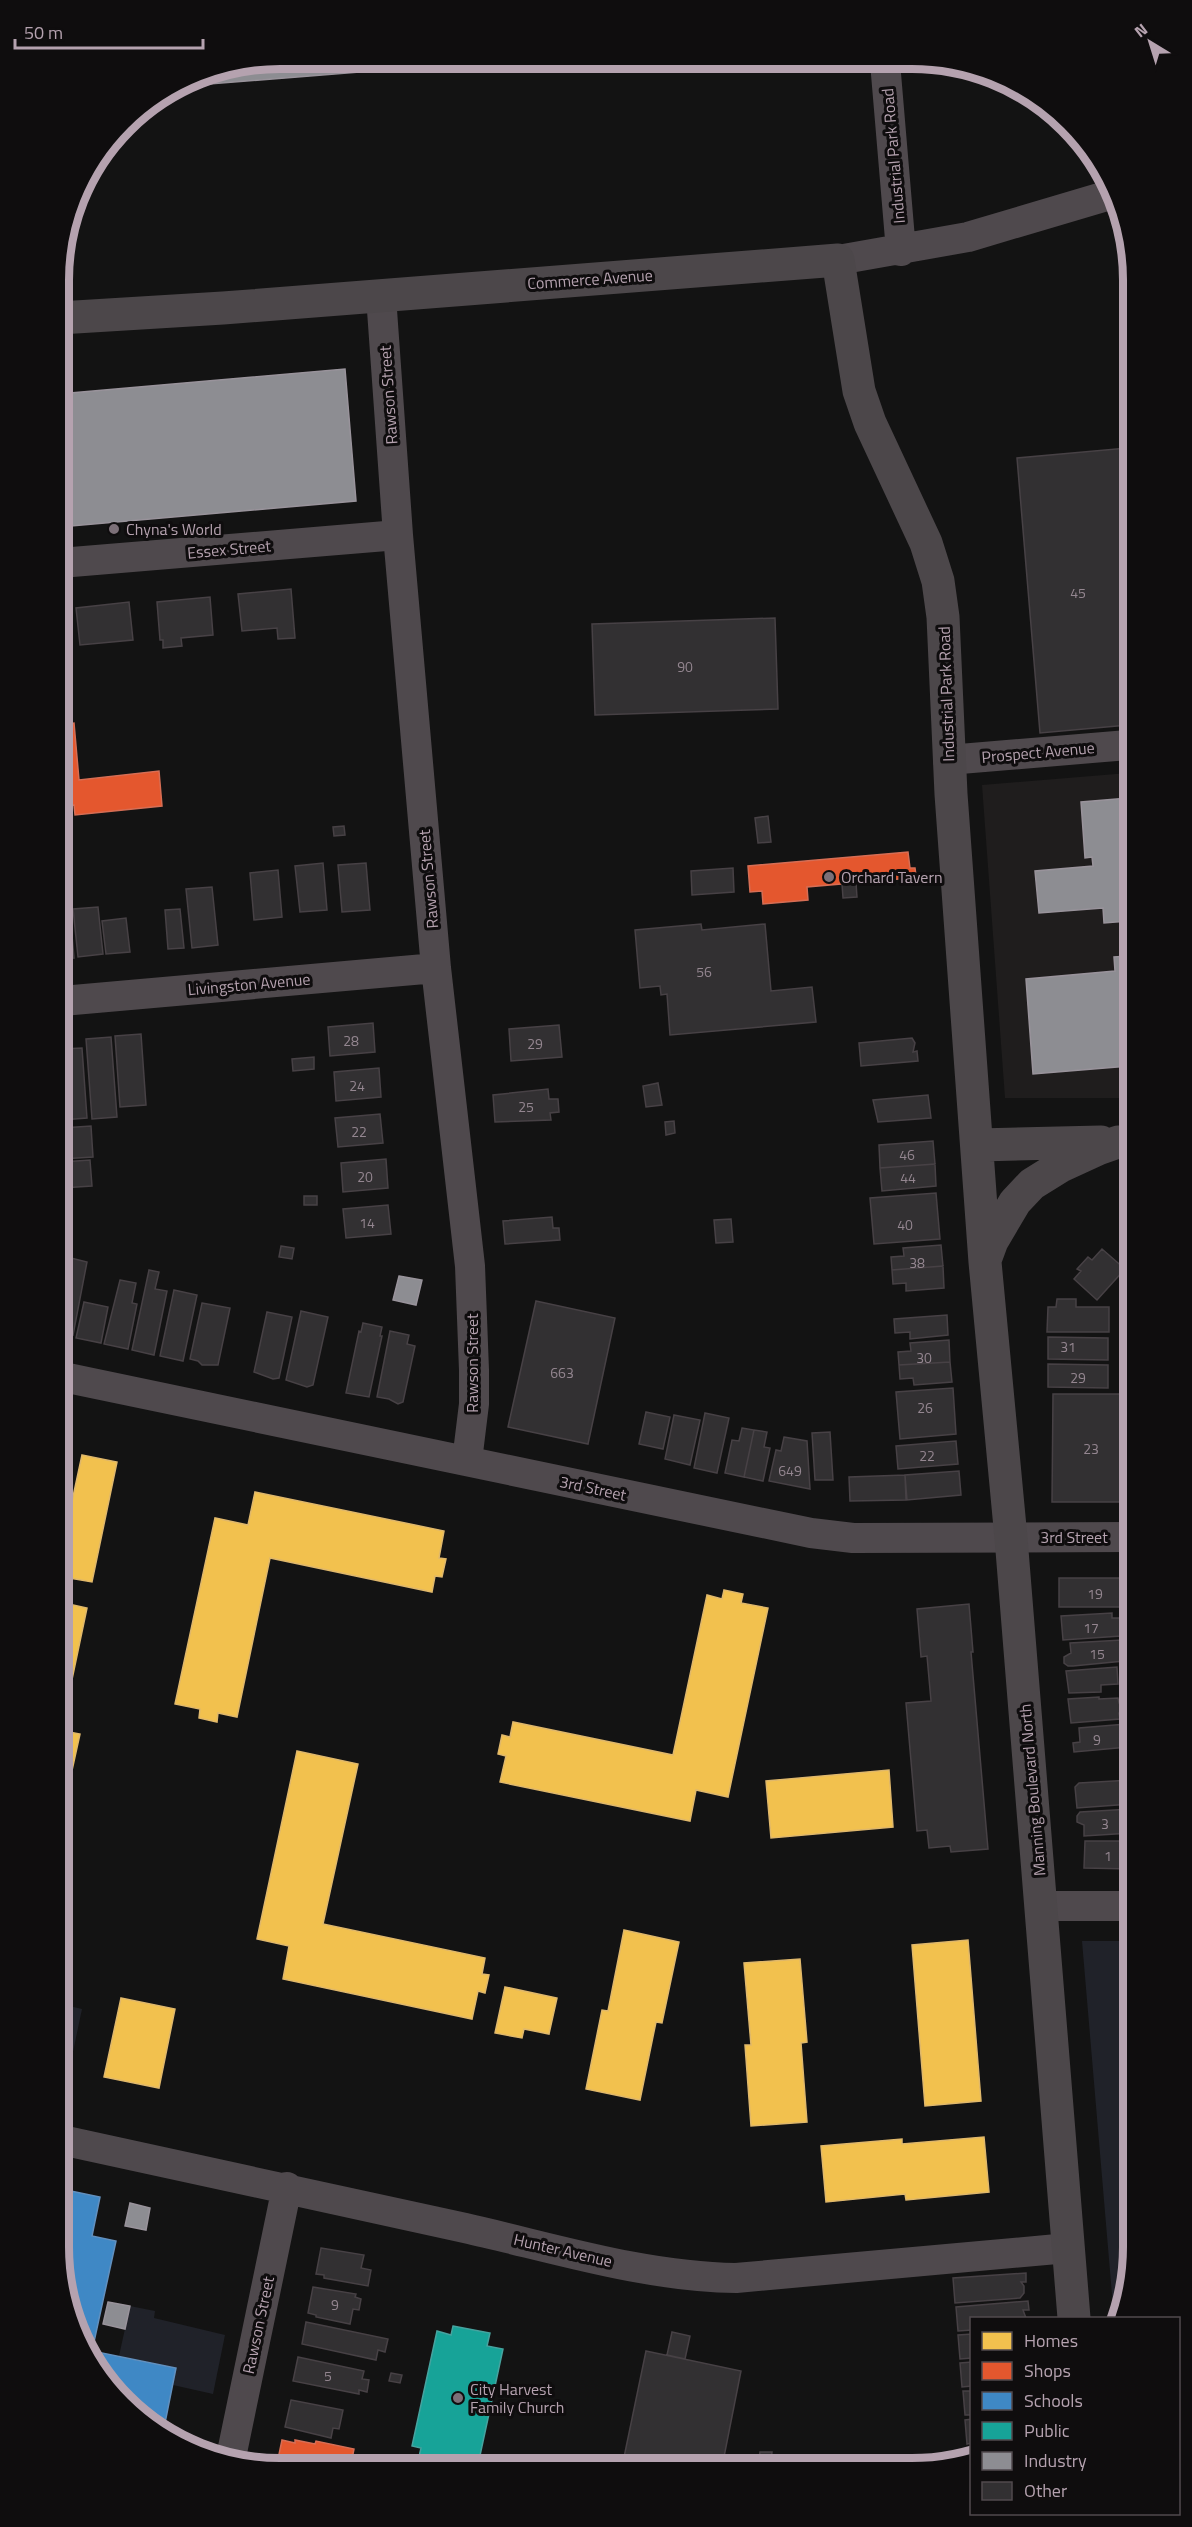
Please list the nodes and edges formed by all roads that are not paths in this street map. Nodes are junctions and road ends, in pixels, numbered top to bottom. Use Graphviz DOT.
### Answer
graph roads {
  1 [pos="886,69"];
  2 [pos="1106,196"];
  3 [pos="901,251"];
  4 [pos="838,260"];
  5 [pos="381,296"];
  6 [pos="69,317"];
  7 [pos="398,535"];
  8 [pos="69,562"];
  9 [pos="1123,744"];
  10 [pos="948,760"];
  11 [pos="436,968"];
  12 [pos="69,1000"];
  13 [pos="1123,1142"];
  14 [pos="978,1145"];
  15 [pos="985,1262"];
  16 [pos="69,1378"];
  17 [pos="467,1461"];
  18 [pos="1123,1537"];
  19 [pos="1011,1538"];
  20 [pos="1041,1906"];
  21 [pos="1123,1906"];
  22 [pos="69,2142"];
  23 [pos="286,2187"];
  24 [pos="1068,2248"];
  25 [pos="1074,2317"];
  26 [pos="232,2452"];
  1 -- 3 [label="street, Industrial Park Road"];
  2 -- 3 [label="street, Commerce Avenue"];
  3 -- 4 [label="street, Commerce Avenue"];
  4 -- 5 [label="street, Commerce Avenue"];
  4 -- 10 [label="street, Industrial Park Road"];
  5 -- 6 [label="street, Commerce Avenue"];
  5 -- 7 [label="street, Rawson Street"];
  7 -- 8 [label="street, Essex Street"];
  7 -- 11 [label="street, Rawson Street"];
  9 -- 10 [label="street, Prospect Avenue"];
  10 -- 14 [label="street, Industrial Park Road"];
  11 -- 12 [label="street, Livingston Avenue"];
  11 -- 17 [label="street, Rawson Street"];
  13 -- 14 [label="street"];
  13 -- 15 [label="street, Manning Boulevard North"];
  14 -- 15 [label="street, Manning Boulevard North"];
  15 -- 19 [label="street, Manning Boulevard North"];
  16 -- 17 [label="street, 3rd Street"];
  17 -- 19 [label="street, 3rd Street"];
  18 -- 19 [label="street, 3rd Street"];
  19 -- 20 [label="street, Manning Boulevard North"];
  20 -- 21 [label="street"];
  20 -- 24 [label="street, Manning Boulevard North"];
  22 -- 23 [label="street, Hunter Avenue"];
  23 -- 24 [label="street, Hunter Avenue"];
  23 -- 26 [label="street, Rawson Street"];
  24 -- 25 [label="street, Manning Boulevard North"];
}
